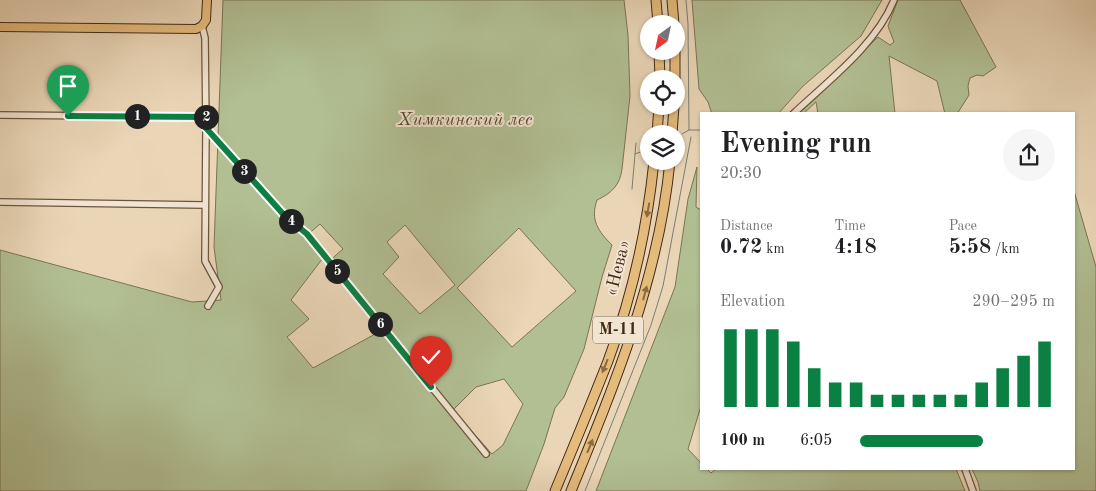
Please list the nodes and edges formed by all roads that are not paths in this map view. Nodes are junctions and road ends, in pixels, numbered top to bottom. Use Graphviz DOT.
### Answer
graph roads {
  1 [pos="207,0"];
  2 [pos="656,0"];
  3 [pos="672,0"];
  4 [pos="894,0"];
  5 [pos="657,15"];
  6 [pos="673,15"];
  7 [pos="202,26"];
  8 [pos="0,27"];
  9 [pos="795,112"];
  10 [pos="0,115"];
  11 [pos="206,117"];
  12 [pos="206,128"];
  13 [pos="653,170"];
  14 [pos="669,170"];
  15 [pos="0,202"];
  16 [pos="204,205"];
  17 [pos="208,306"];
  18 [pos="486,454"];
  19 [pos="965,470"];
  20 [pos="555,491"];
  21 [pos="572,491"];
  22 [pos="973,491"];
  1 -- 7 [label="main road"];
  2 -- 5 [label="highway"];
  3 -- 6 [label="highway"];
  4 -- 9 [label="street"];
  7 -- 8 [label="main road"];
  7 -- 11 [label="street"];
  10 -- 11 [label="street"];
  11 -- 12 [label="street"];
  12 -- 16 [label="street"];
  12 -- 18 [label="street"];
  13 -- 20 [label="highway, «Нева» / М-11, one-way"];
  21 -- 14 [label="highway, «Нева» / М-11, one-way"];
  15 -- 16 [label="street"];
  16 -- 17 [label="street"];
  19 -- 22 [label="street"];
}
